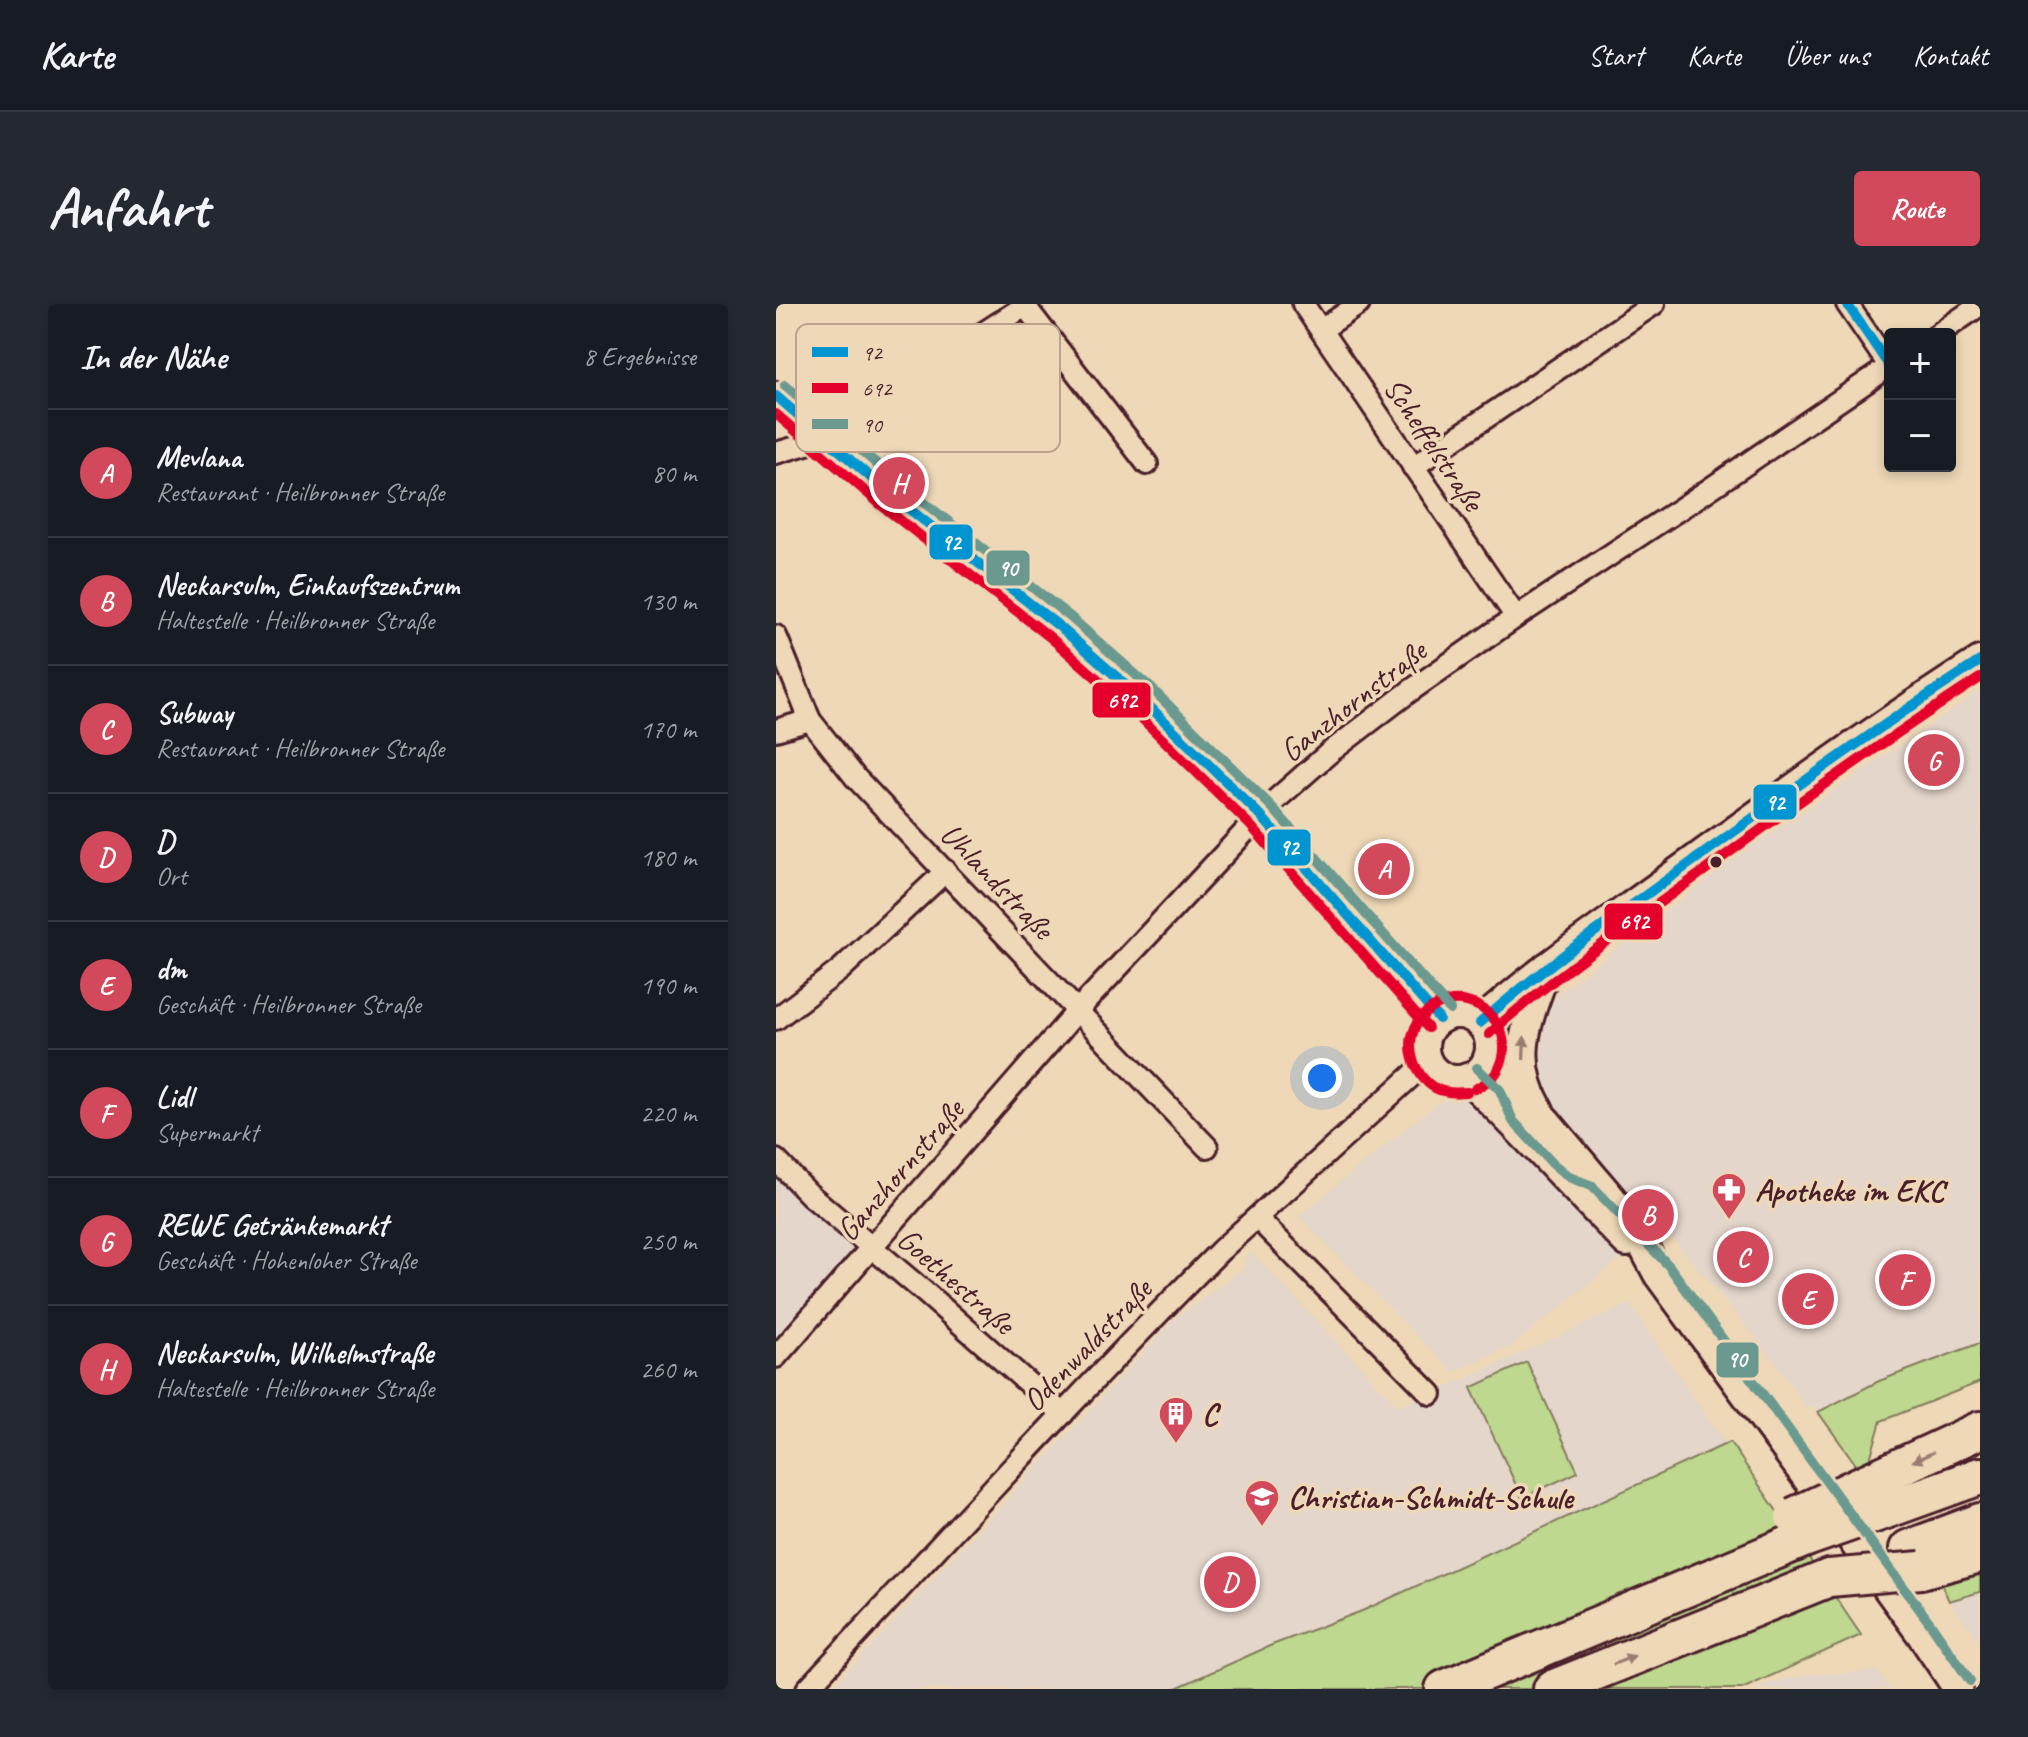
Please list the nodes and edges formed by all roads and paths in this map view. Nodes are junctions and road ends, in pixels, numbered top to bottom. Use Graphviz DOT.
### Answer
graph roads {
  1 [pos="1303,304"];
  2 [pos="1359,304"];
  3 [pos="1654,304"];
  4 [pos="1847,304"];
  5 [pos="1980,305"];
  6 [pos="1021,306"];
  7 [pos="994,324"];
  8 [pos="1035,324"];
  9 [pos="1947,328"];
  10 [pos="1321,330"];
  11 [pos="1060,355"];
  12 [pos="1884,358"];
  13 [pos="1884,371"];
  14 [pos="776,396"];
  15 [pos="796,414"];
  16 [pos="796,447"];
  17 [pos="840,452"];
  18 [pos="776,453"];
  19 [pos="1147,464"];
  20 [pos="1413,467"];
  21 [pos="1516,617"];
  22 [pos="776,636"];
  23 [pos="1980,661"];
  24 [pos="810,720"];
  25 [pos="776,730"];
  26 [pos="1260,815"];
  27 [pos="946,871"];
  28 [pos="1548,967"];
  29 [pos="1078,1010"];
  30 [pos="776,1019"];
  31 [pos="1439,1019"];
  32 [pos="1480,1023"];
  33 [pos="1488,1058"];
  34 [pos="1428,1061"];
  35 [pos="1467,1078"];
  36 [pos="1546,1121"];
  37 [pos="1207,1147"];
  38 [pos="776,1160"];
  39 [pos="1257,1218"];
  40 [pos="872,1248"];
  41 [pos="1658,1274"];
  42 [pos="776,1357"];
  43 [pos="1431,1394"];
  44 [pos="1063,1414"];
  45 [pos="1980,1430"];
  46 [pos="1980,1476"];
  47 [pos="1874,1497"];
  48 [pos="1980,1522"];
  49 [pos="1980,1554"];
  50 [pos="1914,1560"];
  51 [pos="807,1689"];
  52 [pos="1444,1689"];
  53 [pos="1552,1689"];
  54 [pos="1958,1689"];
  1 -- 10 [label="street, Scheffelstraße"];
  2 -- 10 [label="street"];
  3 -- 20 [label="street"];
  4 -- 12 [label="street"];
  5 -- 9 [label="street"];
  6 -- 7 [label="street"];
  6 -- 8 [label="street"];
  10 -- 20 [label="street, Scheffelstraße"];
  11 -- 19 [label="street"];
  13 -- 21 [label="street, Ganzhornstraße"];
  14 -- 15 [label="main road"];
  16 -- 18 [label="street"];
  17 -- 26 [label="main road"];
  20 -- 21 [label="street, Scheffelstraße"];
  21 -- 26 [label="street, Ganzhornstraße"];
  22 -- 24 [label="street, Uhlandstraße"];
  23 -- 28 [label="main road"];
  24 -- 25 [label="street"];
  24 -- 27 [label="street, Uhlandstraße"];
  26 -- 29 [label="street, Ganzhornstraße"];
  26 -- 31 [label="main road"];
  27 -- 29 [label="street, Uhlandstraße"];
  27 -- 30 [label="street"];
  28 -- 32 [label="main road"];
  36 -- 28 [label="main road, one-way"];
  29 -- 37 [label="street, Uhlandstraße"];
  29 -- 40 [label="street, Ganzhornstraße"];
  31 -- 32 [label="main road"];
  31 -- 34 [label="main road"];
  32 -- 33 [label="main road"];
  33 -- 35 [label="main road"];
  33 -- 36 [label="main road"];
  34 -- 35 [label="main road"];
  34 -- 39 [label="street, Odenwaldstraße"];
  35 -- 41 [label="main road"];
  36 -- 41 [label="main road"];
  38 -- 40 [label="street, Goethestraße"];
  39 -- 43 [label="street"];
  39 -- 44 [label="street, Odenwaldstraße"];
  40 -- 42 [label="street, Ganzhornstraße"];
  40 -- 44 [label="street, Goethestraße"];
  41 -- 54 [label="main road"];
  44 -- 51 [label="street, Odenwaldstraße"];
  45 -- 47 [label="highway, one-way"];
  46 -- 47 [label="highway"];
  47 -- 52 [label="highway, bridge"];
  48 -- 50 [label="highway"];
  49 -- 50 [label="highway"];
  53 -- 50 [label="highway, one-way, bridge"];
}
